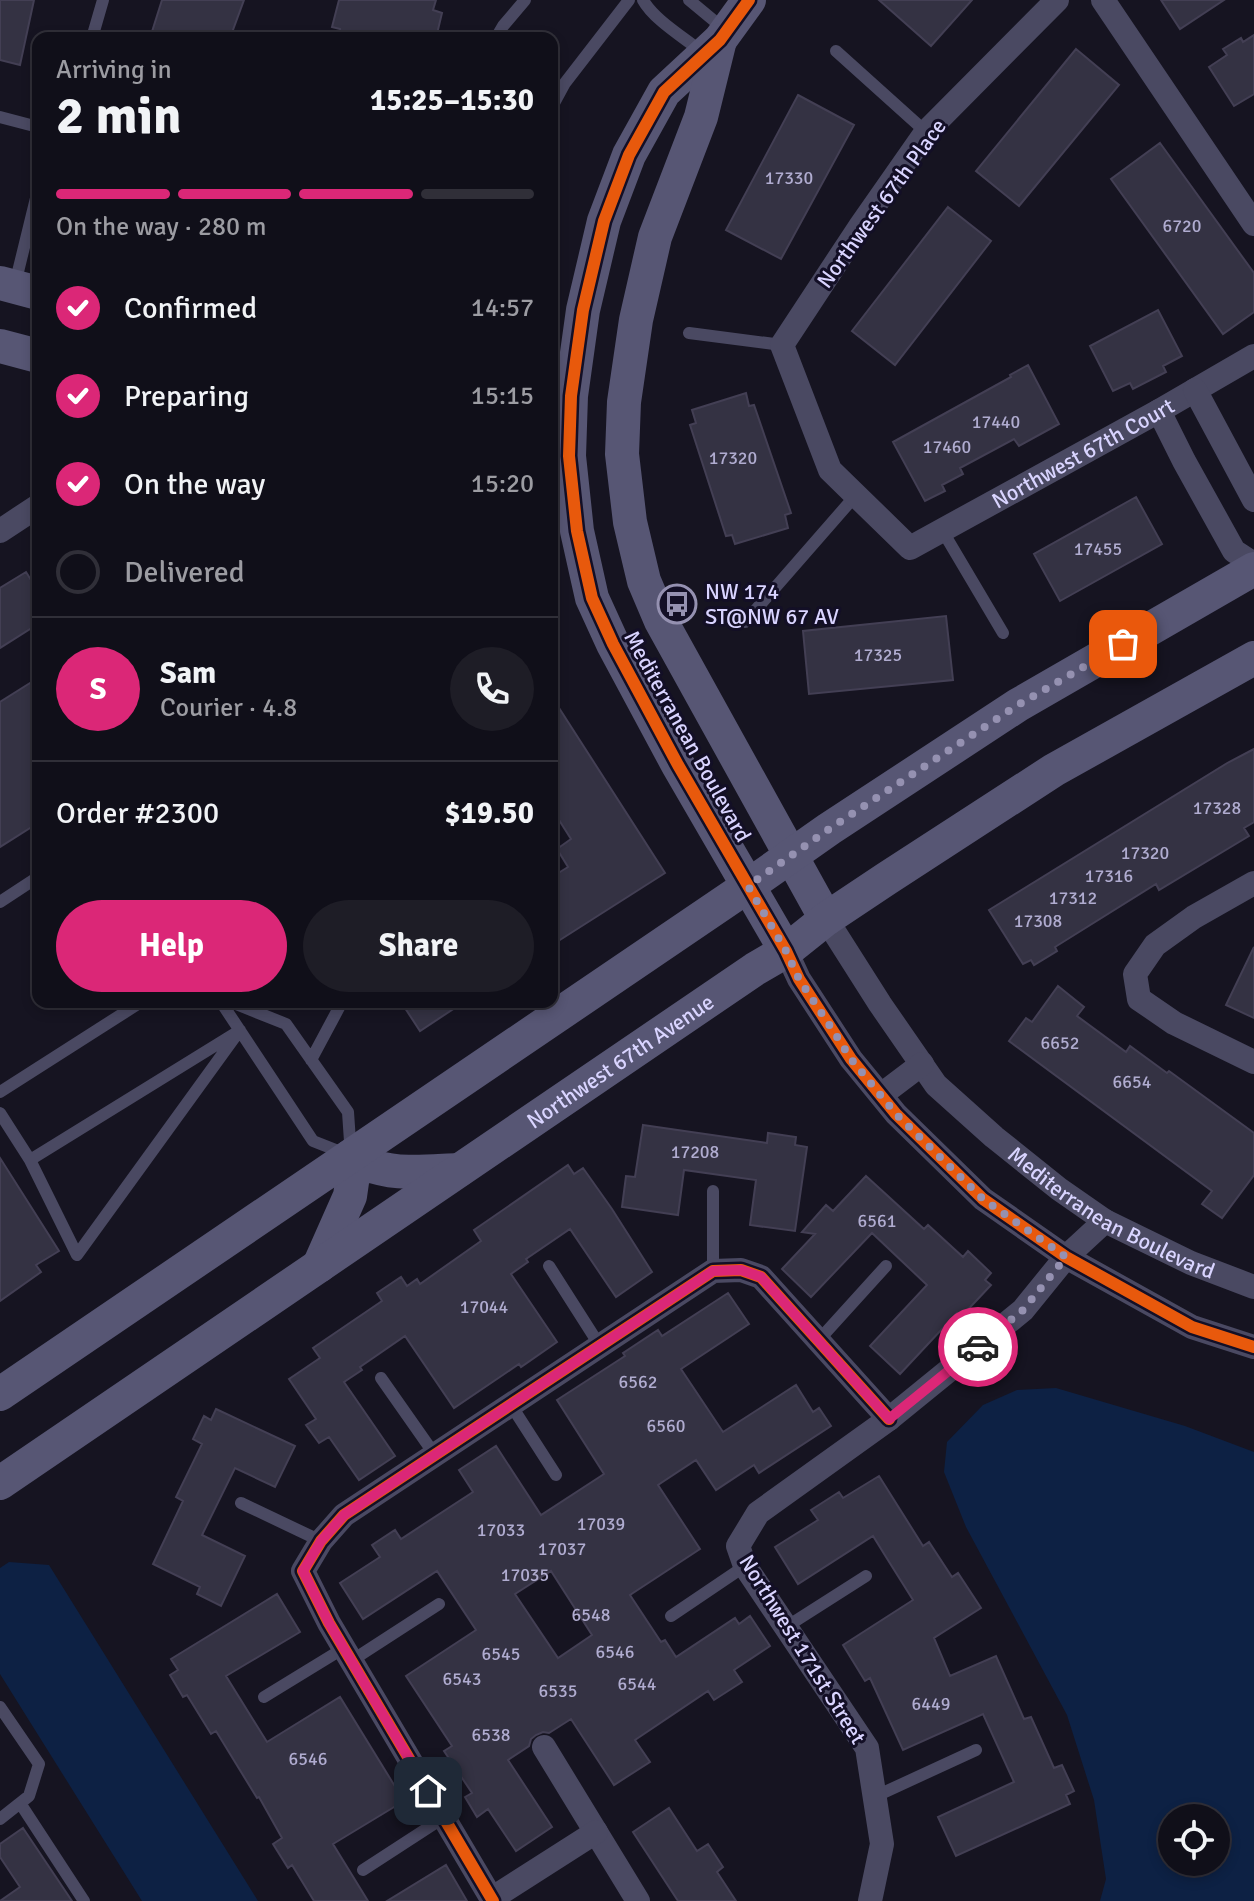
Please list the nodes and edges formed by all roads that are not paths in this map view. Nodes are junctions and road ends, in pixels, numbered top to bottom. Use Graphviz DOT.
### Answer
graph roads {
  1 [pos="103,0"];
  2 [pos="525,0"];
  3 [pos="629,0"];
  4 [pos="643,0"];
  5 [pos="689,0"];
  6 [pos="749,0"];
  7 [pos="1057,0"];
  8 [pos="1103,0"];
  9 [pos="94,32"];
  10 [pos="500,32"];
  11 [pos="717,42"];
  12 [pos="836,51"];
  13 [pos="558,96"];
  14 [pos="0,117"];
  15 [pos="32,125"];
  16 [pos="926,132"];
  17 [pos="32,220"];
  18 [pos="1254,224"];
  19 [pos="17,288"];
  20 [pos="689,333"];
  21 [pos="782,345"];
  22 [pos="0,346"];
  23 [pos="32,354"];
  24 [pos="1254,356"];
  25 [pos="1195,390"];
  26 [pos="561,396"];
  27 [pos="1159,411"];
  28 [pos="623,428"];
  29 [pos="560,456"];
  30 [pos="856,495"];
  31 [pos="1254,500"];
  32 [pos="32,510"];
  33 [pos="942,530"];
  34 [pos="0,531"];
  35 [pos="1254,567"];
  36 [pos="745,622"];
  37 [pos="1003,633"];
  38 [pos="1254,658"];
  39 [pos="792,855"];
  40 [pos="32,881"];
  41 [pos="1254,883"];
  42 [pos="748,886"];
  43 [pos="0,902"];
  44 [pos="826,919"];
  45 [pos="786,951"];
  46 [pos="132,1008"];
  47 [pos="225,1008"];
  48 [pos="258,1008"];
  49 [pos="339,1008"];
  50 [pos="240,1030"];
  51 [pos="311,1060"];
  52 [pos="1254,1062"];
  53 [pos="922,1064"];
  54 [pos="0,1092"];
  55 [pos="881,1095"];
  56 [pos="0,1113"];
  57 [pos="351,1156"];
  58 [pos="30,1160"];
  59 [pos="459,1170"];
  60 [pos="713,1191"];
  61 [pos="1105,1221"];
  62 [pos="1066,1257"];
  63 [pos="319,1266"];
  64 [pos="549,1266"];
  65 [pos="886,1266"];
  66 [pos="713,1271"];
  67 [pos="1254,1287"];
  68 [pos="818,1341"];
  69 [pos="600,1346"];
  70 [pos="1254,1347"];
  71 [pos="381,1378"];
  72 [pos="0,1394"];
  73 [pos="511,1405"];
  74 [pos="889,1419"];
  75 [pos="435,1455"];
  76 [pos="556,1475"];
  77 [pos="0,1483"];
  78 [pos="241,1503"];
  79 [pos="321,1541"];
  80 [pos="745,1566"];
  81 [pos="866,1576"];
  82 [pos="439,1604"];
  83 [pos="671,1616"];
  84 [pos="786,1627"];
  85 [pos="347,1654"];
  86 [pos="264,1697"];
  87 [pos="0,1707"];
  88 [pos="5,1725"];
  89 [pos="544,1747"];
  90 [pos="976,1750"];
  91 [pos="874,1797"];
  92 [pos="20,1803"];
  93 [pos="443,1818"];
  94 [pos="0,1819"];
  95 [pos="596,1832"];
  96 [pos="363,1870"];
  97 [pos="492,1900"];
  98 [pos="84,1901"];
  99 [pos="638,1901"];
  100 [pos="870,1901"];
  1 -- 9 [label="lane"];
  2 -- 10 [label="lane"];
  3 -- 13 [label="lane"];
  4 -- 11 [label="lane"];
  5 -- 11 [label="lane"];
  6 -- 11 [label="main road"];
  7 -- 16 [label="street, Northwest 67th Place"];
  8 -- 18 [label="street"];
  11 -- 26 [label="main road, Mediterranean Boulevard"];
  11 -- 28 [label="main road, Mediterranean Boulevard"];
  12 -- 16 [label="lane"];
  14 -- 15 [label="lane"];
  16 -- 21 [label="street, Northwest 67th Place"];
  17 -- 19 [label="lane"];
  20 -- 21 [label="lane"];
  21 -- 30 [label="street"];
  22 -- 23 [label="main road"];
  24 -- 25 [label="street, Northwest 67th Court"];
  25 -- 27 [label="street, Northwest 67th Court"];
  25 -- 31 [label="street"];
  26 -- 28 [label="main road"];
  26 -- 29 [label="main road, Mediterranean Boulevard"];
  27 -- 33 [label="street, Northwest 67th Court"];
  27 -- 35 [label="street"];
  28 -- 29 [label="main road"];
  28 -- 39 [label="main road, Mediterranean Boulevard"];
  29 -- 42 [label="main road, Mediterranean Boulevard"];
  30 -- 33 [label="street, Northwest 67th Court"];
  30 -- 36 [label="lane"];
  32 -- 34 [label="street"];
  33 -- 37 [label="lane"];
  35 -- 39 [label="main road"];
  38 -- 44 [label="main road, Northwest 67th Avenue"];
  39 -- 42 [label="main road"];
  39 -- 44 [label="main road, Mediterranean Boulevard"];
  40 -- 43 [label="lane"];
  41 -- 52 [label="street"];
  42 -- 45 [label="main road, Mediterranean Boulevard"];
  42 -- 57 [label="main road"];
  44 -- 45 [label="main road, Northwest 67th Avenue"];
  44 -- 53 [label="street, Mediterranean Boulevard"];
  45 -- 55 [label="street, Mediterranean Boulevard"];
  45 -- 59 [label="main road, Northwest 67th Avenue"];
  46 -- 54 [label="lane"];
  47 -- 50 [label="lane"];
  48 -- 51 [label="lane"];
  49 -- 51 [label="lane"];
  50 -- 57 [label="lane"];
  50 -- 58 [label="lane"];
  50 -- 58 [label="lane"];
  51 -- 57 [label="lane"];
  53 -- 55 [label="street"];
  53 -- 61 [label="street, Mediterranean Boulevard"];
  55 -- 62 [label="street, Mediterranean Boulevard"];
  56 -- 58 [label="lane"];
  57 -- 59 [label="main road"];
  57 -- 63 [label="main road"];
  57 -- 72 [label="main road"];
  59 -- 63 [label="main road, Northwest 67th Avenue"];
  60 -- 66 [label="lane"];
  61 -- 62 [label="street"];
  61 -- 67 [label="street, Mediterranean Boulevard"];
  62 -- 70 [label="street, Mediterranean Boulevard"];
  62 -- 74 [label="street"];
  63 -- 77 [label="main road, Northwest 67th Avenue"];
  64 -- 69 [label="lane"];
  65 -- 68 [label="lane"];
  66 -- 68 [label="street"];
  66 -- 69 [label="street"];
  68 -- 74 [label="street"];
  69 -- 73 [label="street"];
  71 -- 75 [label="lane"];
  73 -- 75 [label="street"];
  73 -- 76 [label="lane"];
  74 -- 80 [label="street, Northwest 171st Street"];
  75 -- 79 [label="street"];
  78 -- 79 [label="lane"];
  79 -- 85 [label="street"];
  80 -- 83 [label="lane"];
  80 -- 84 [label="street, Northwest 171st Street"];
  81 -- 84 [label="lane"];
  82 -- 85 [label="lane"];
  84 -- 91 [label="street, Northwest 171st Street"];
  85 -- 86 [label="lane"];
  85 -- 93 [label="street"];
  87 -- 88 [label="lane"];
  88 -- 92 [label="lane"];
  89 -- 95 [label="street"];
  90 -- 91 [label="lane"];
  91 -- 100 [label="street, Northwest 171st Street"];
  92 -- 94 [label="lane"];
  92 -- 98 [label="lane"];
  93 -- 96 [label="lane"];
  93 -- 97 [label="street"];
  95 -- 97 [label="street"];
  95 -- 99 [label="street"];
}
